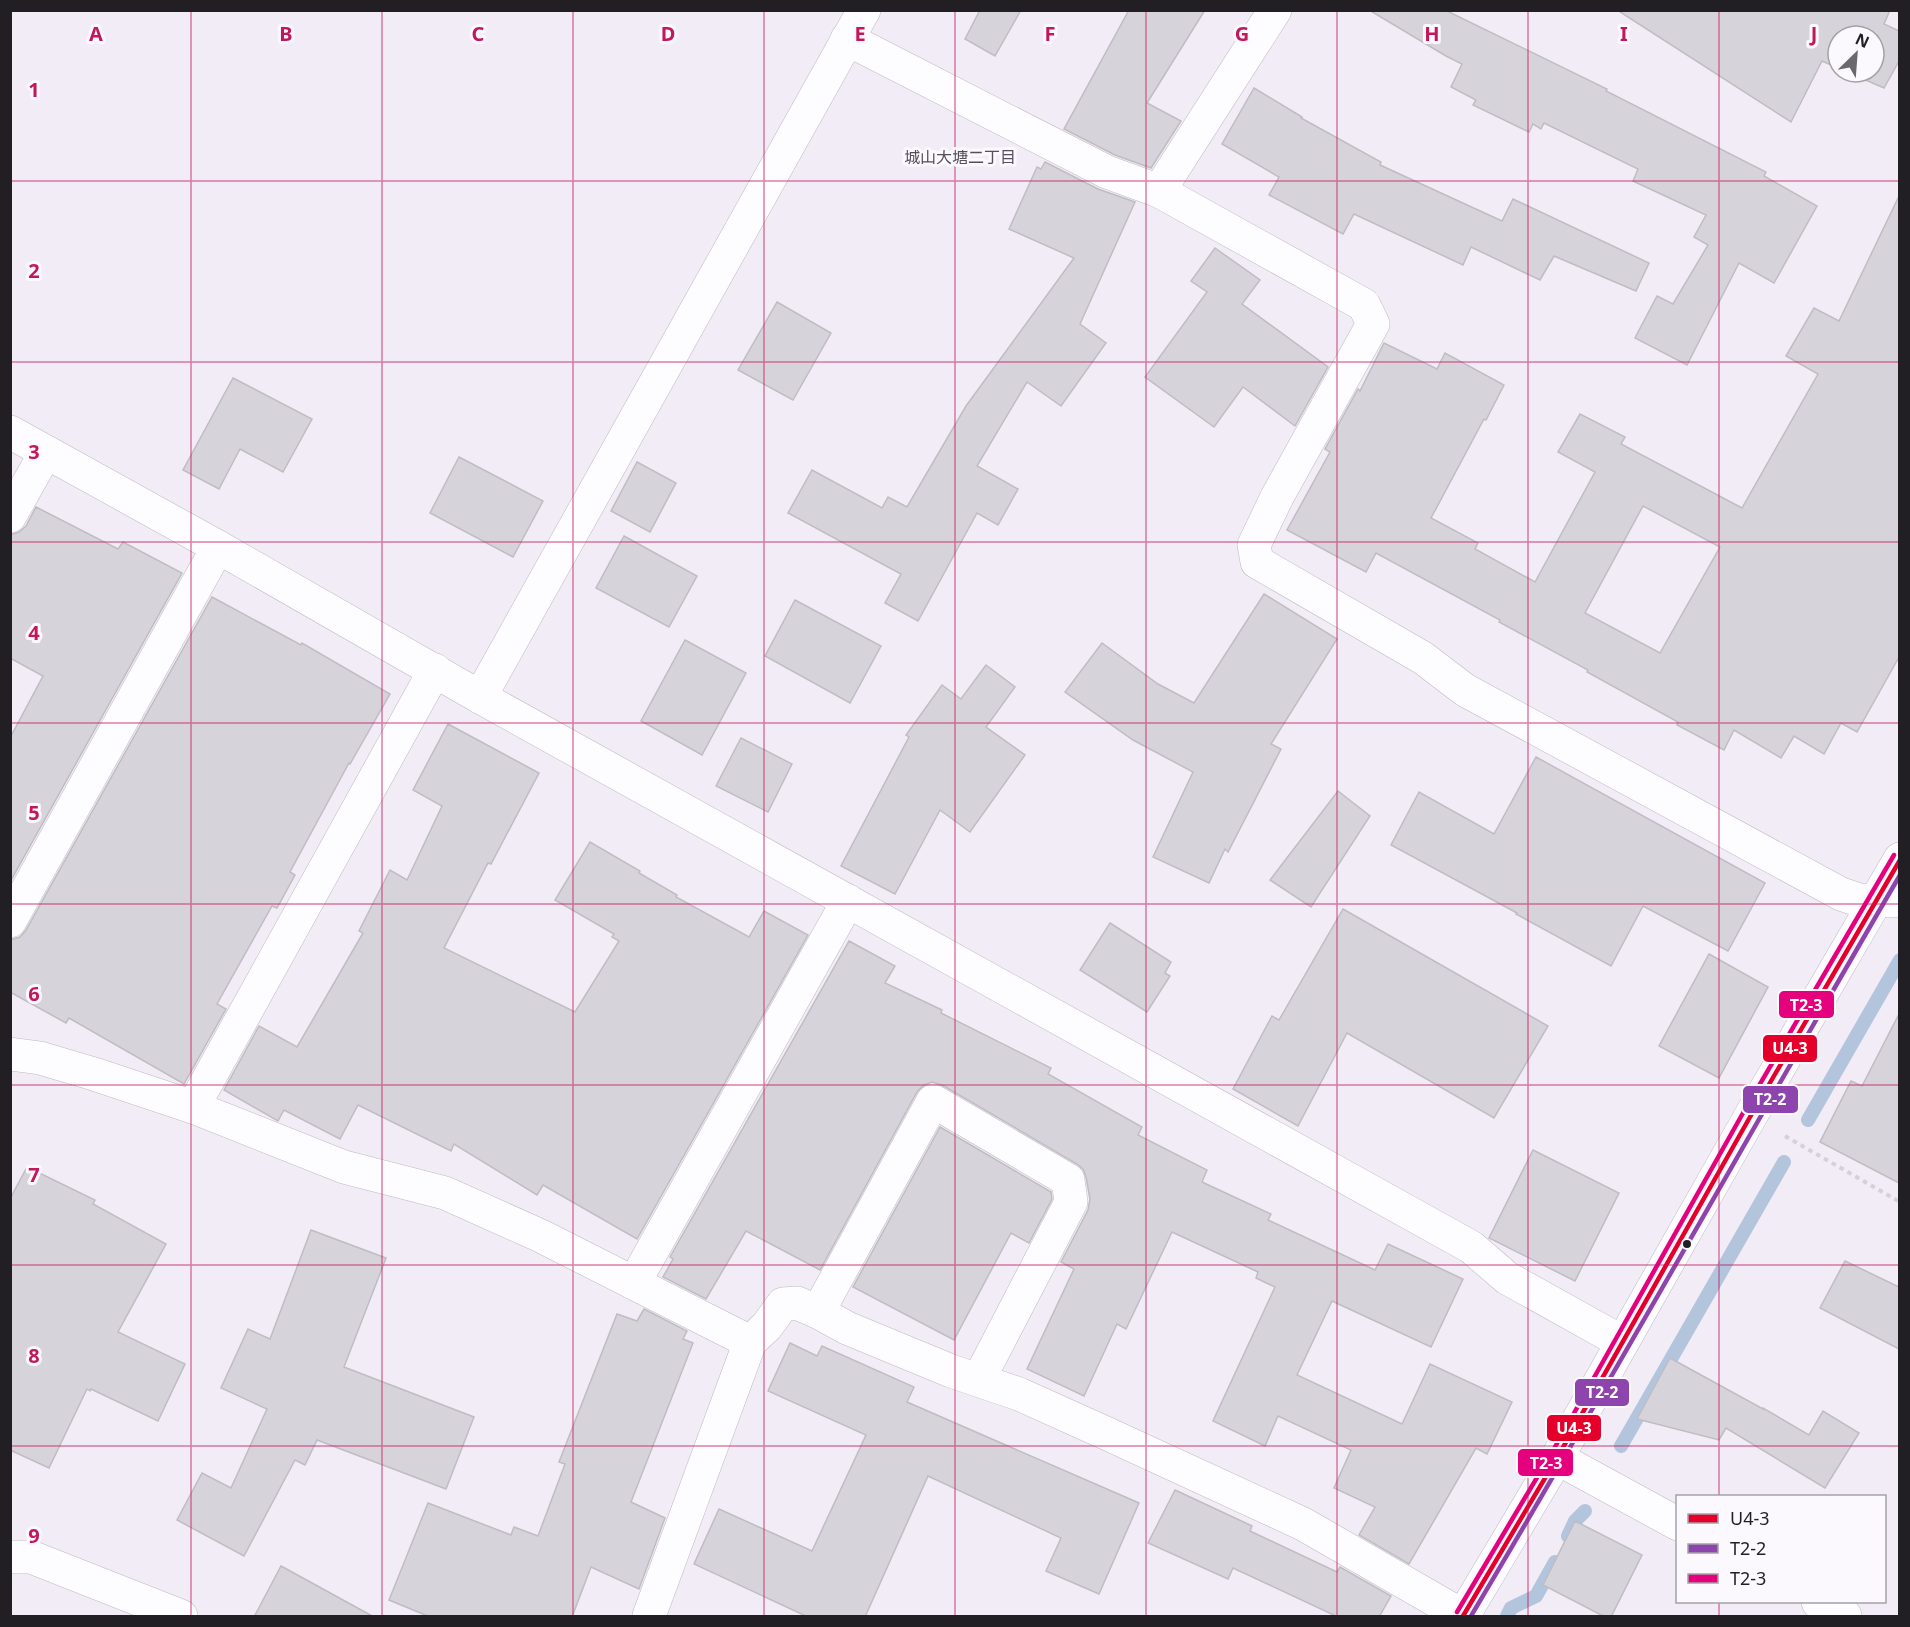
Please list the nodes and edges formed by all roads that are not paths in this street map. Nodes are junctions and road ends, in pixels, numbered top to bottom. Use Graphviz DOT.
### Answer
graph roads {
  1 [pos="864,10"];
  2 [pos="1275,10"];
  3 [pos="847,39"];
  4 [pos="1159,191"];
  5 [pos="10,432"];
  6 [pos="46,452"];
  7 [pos="10,516"];
  8 [pos="218,547"];
  9 [pos="435,670"];
  10 [pos="480,697"];
  11 [pos="1899,859"];
  12 [pos="848,901"];
  13 [pos="1888,901"];
  14 [pos="10,921"];
  15 [pos="10,1054"];
  16 [pos="193,1107"];
  17 [pos="634,1283"];
  18 [pos="818,1311"];
  19 [pos="750,1342"];
  20 [pos="1622,1342"];
  21 [pos="979,1379"];
  22 [pos="1557,1458"];
  23 [pos="1676,1523"];
  24 [pos="10,1557"];
  25 [pos="1820,1603"];
  26 [pos="1463,1616"];
  27 [pos="181,1617"];
  28 [pos="649,1617"];
  29 [pos="1845,1617"];
  1 -- 3 [label="street"];
  2 -- 4 [label="street"];
  3 -- 4 [label="street"];
  3 -- 10 [label="street"];
  4 -- 13 [label="street"];
  5 -- 6 [label="street"];
  6 -- 7 [label="street"];
  6 -- 8 [label="street"];
  8 -- 9 [label="street"];
  8 -- 14 [label="street"];
  9 -- 10 [label="street"];
  9 -- 16 [label="street"];
  10 -- 12 [label="street"];
  11 -- 13 [label="street"];
  12 -- 17 [label="street"];
  12 -- 20 [label="street"];
  13 -- 20 [label="street"];
  15 -- 16 [label="street"];
  16 -- 17 [label="street"];
  17 -- 19 [label="street"];
  18 -- 19 [label="street"];
  18 -- 21 [label="street"];
  18 -- 21 [label="street"];
  19 -- 28 [label="street"];
  20 -- 22 [label="street"];
  21 -- 26 [label="street"];
  22 -- 23 [label="street"];
  22 -- 26 [label="street"];
  24 -- 27 [label="street"];
  25 -- 29 [label="street"];
}
